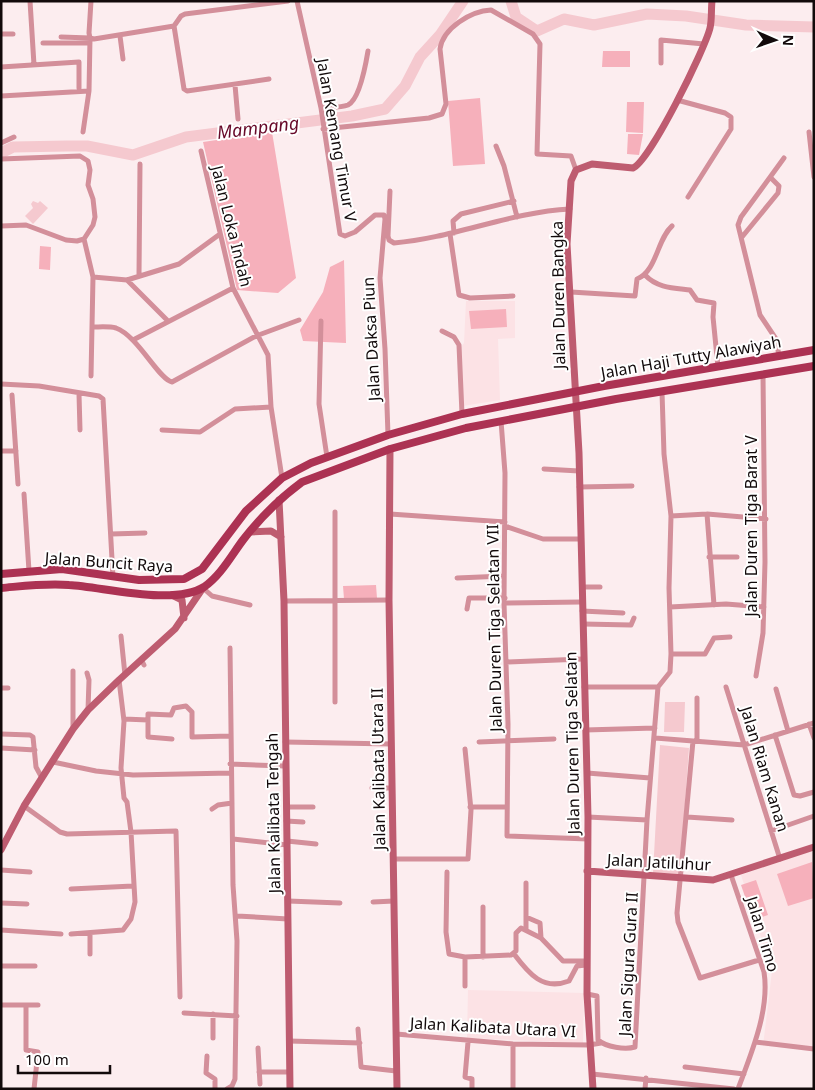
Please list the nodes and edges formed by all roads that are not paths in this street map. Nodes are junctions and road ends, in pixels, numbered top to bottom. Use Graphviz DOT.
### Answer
graph roads {
  1 [pos="30,1"];
  2 [pos="91,1"];
  3 [pos="288,1"];
  4 [pos="297,1"];
  5 [pos="712,1"];
  6 [pos="174,26"];
  7 [pos="1,34"];
  8 [pos="13,34"];
  9 [pos="120,36"];
  10 [pos="61,37"];
  11 [pos="90,40"];
  12 [pos="43,43"];
  13 [pos="704,44"];
  14 [pos="368,51"];
  15 [pos="123,59"];
  16 [pos="660,63"];
  17 [pos="34,65"];
  18 [pos="1,67"];
  19 [pos="269,79"];
  20 [pos="235,85"];
  21 [pos="79,88"];
  22 [pos="89,91"];
  23 [pos="1,96"];
  24 [pos="678,100"];
  25 [pos="320,108"];
  26 [pos="238,119"];
  27 [pos="322,127"];
  28 [pos="83,132"];
  29 [pos="809,132"];
  30 [pos="14,137"];
  31 [pos="1,143"];
  32 [pos="496,146"];
  33 [pos="201,151"];
  34 [pos="784,158"];
  35 [pos="1,159"];
  36 [pos="140,164"];
  37 [pos="576,170"];
  38 [pos="814,177"];
  39 [pos="771,178"];
  40 [pos="390,191"];
  41 [pos="688,197"];
  42 [pos="514,201"];
  43 [pos="570,209"];
  44 [pos="517,217"];
  45 [pos="1,226"];
  46 [pos="672,226"];
  47 [pos="220,234"];
  48 [pos="452,234"];
  49 [pos="742,237"];
  50 [pos="84,239"];
  51 [pos="383,243"];
  52 [pos="139,275"];
  53 [pos="645,275"];
  54 [pos="93,277"];
  55 [pos="127,280"];
  56 [pos="232,288"];
  57 [pos="571,292"];
  58 [pos="513,296"];
  59 [pos="168,320"];
  60 [pos="298,320"];
  61 [pos="321,322"];
  62 [pos="92,328"];
  63 [pos="442,331"];
  64 [pos="256,336"];
  65 [pos="133,340"];
  66 [pos="814,350"];
  67 [pos="779,356"];
  68 [pos="814,366"];
  69 [pos="718,367"];
  70 [pos="763,375"];
  71 [pos="91,376"];
  72 [pos="1,384"];
  73 [pos="662,392"];
  74 [pos="79,394"];
  75 [pos="574,394"];
  76 [pos="12,395"];
  77 [pos="515,404"];
  78 [pos="272,407"];
  79 [pos="575,407"];
  80 [pos="462,414"];
  81 [pos="517,417"];
  82 [pos="501,421"];
  83 [pos="80,430"];
  84 [pos="162,430"];
  85 [pos="388,435"];
  86 [pos="390,449"];
  87 [pos="1,451"];
  88 [pos="16,451"];
  89 [pos="327,457"];
  90 [pos="544,470"];
  91 [pos="579,471"];
  92 [pos="282,478"];
  93 [pos="18,484"];
  94 [pos="632,486"];
  95 [pos="579,487"];
  96 [pos="24,494"];
  97 [pos="279,500"];
  98 [pos="335,512"];
  99 [pos="390,514"];
  100 [pos="707,514"];
  101 [pos="671,516"];
  102 [pos="766,519"];
  103 [pos="505,524"];
  104 [pos="250,532"];
  105 [pos="145,533"];
  106 [pos="111,534"];
  107 [pos="281,537"];
  108 [pos="580,539"];
  109 [pos="709,557"];
  110 [pos="737,557"];
  111 [pos="29,571"];
  112 [pos="1,574"];
  113 [pos="504,576"];
  114 [pos="113,577"];
  115 [pos="457,578"];
  116 [pos="582,587"];
  117 [pos="600,587"];
  118 [pos="1,588"];
  119 [pos="203,588"];
  120 [pos="168,594"];
  121 [pos="334,600"];
  122 [pos="389,600"];
  123 [pos="504,600"];
  124 [pos="284,601"];
  125 [pos="582,602"];
  126 [pos="250,605"];
  127 [pos="714,605"];
  128 [pos="670,607"];
  129 [pos="764,607"];
  130 [pos="467,609"];
  131 [pos="582,611"];
  132 [pos="623,613"];
  133 [pos="184,618"];
  134 [pos="634,618"];
  135 [pos="583,624"];
  136 [pos="121,636"];
  137 [pos="730,637"];
  138 [pos="230,648"];
  139 [pos="671,654"];
  140 [pos="583,659"];
  141 [pos="506,662"];
  142 [pos="73,671"];
  143 [pos="87,673"];
  144 [pos="125,675"];
  145 [pos="756,676"];
  146 [pos="119,680"];
  147 [pos="584,687"];
  148 [pos="658,687"];
  149 [pos="726,687"];
  150 [pos="776,689"];
  151 [pos="697,698"];
  152 [pos="335,702"];
  153 [pos="88,710"];
  154 [pos="124,719"];
  155 [pos="148,720"];
  156 [pos="812,723"];
  157 [pos="655,728"];
  158 [pos="73,729"];
  159 [pos="585,730"];
  160 [pos="788,730"];
  161 [pos="1,734"];
  162 [pos="230,736"];
  163 [pos="775,736"];
  164 [pos="655,738"];
  165 [pos="814,738"];
  166 [pos="172,739"];
  167 [pos="554,739"];
  168 [pos="695,741"];
  169 [pos="285,742"];
  170 [pos="479,742"];
  171 [pos="507,742"];
  172 [pos="391,744"];
  173 [pos="744,745"];
  174 [pos="1,748"];
  175 [pos="465,749"];
  176 [pos="35,750"];
  177 [pos="53,762"];
  178 [pos="230,764"];
  179 [pos="284,766"];
  180 [pos="123,773"];
  181 [pos="231,773"];
  182 [pos="586,773"];
  183 [pos="42,778"];
  184 [pos="650,778"];
  185 [pos="372,788"];
  186 [pos="392,788"];
  187 [pos="814,792"];
  188 [pos="232,803"];
  189 [pos="24,806"];
  190 [pos="286,807"];
  191 [pos="313,807"];
  192 [pos="470,807"];
  193 [pos="507,807"];
  194 [pos="212,809"];
  195 [pos="814,816"];
  196 [pos="588,817"];
  197 [pos="687,817"];
  198 [pos="647,820"];
  199 [pos="732,820"];
  200 [pos="286,821"];
  201 [pos="303,822"];
  202 [pos="771,831"];
  203 [pos="132,832"];
  204 [pos="233,839"];
  205 [pos="588,839"];
  206 [pos="287,843"];
  207 [pos="316,844"];
  208 [pos="814,847"];
  209 [pos="1,850"];
  210 [pos="780,859"];
  211 [pos="393,860"];
  212 [pos="1,870"];
  213 [pos="587,871"];
  214 [pos="30,872"];
  215 [pos="447,872"];
  216 [pos="731,874"];
  217 [pos="644,877"];
  218 [pos="681,877"];
  219 [pos="526,883"];
  220 [pos="133,886"];
  221 [pos="71,889"];
  222 [pos="288,901"];
  223 [pos="394,901"];
  224 [pos="373,902"];
  225 [pos="1,903"];
  226 [pos="340,903"];
  227 [pos="27,904"];
  228 [pos="482,907"];
  229 [pos="237,916"];
  230 [pos="526,917"];
  231 [pos="288,919"];
  232 [pos="526,929"];
  233 [pos="1,930"];
  234 [pos="90,933"];
  235 [pos="61,934"];
  236 [pos="71,934"];
  237 [pos="541,938"];
  238 [pos="90,954"];
  239 [pos="514,954"];
  240 [pos="465,957"];
  241 [pos="484,957"];
  242 [pos="759,960"];
  243 [pos="575,962"];
  244 [pos="586,963"];
  245 [pos="1,966"];
  246 [pos="35,966"];
  247 [pos="575,970"];
  248 [pos="465,986"];
  249 [pos="587,994"];
  250 [pos="180,997"];
  251 [pos="1,1005"];
  252 [pos="26,1005"];
  253 [pos="38,1005"];
  254 [pos="184,1013"];
  255 [pos="213,1014"];
  256 [pos="237,1016"];
  257 [pos="358,1029"];
  258 [pos="396,1034"];
  259 [pos="213,1038"];
  260 [pos="289,1041"];
  261 [pos="468,1042"];
  262 [pos="755,1042"];
  263 [pos="360,1043"];
  264 [pos="601,1043"];
  265 [pos="513,1044"];
  266 [pos="589,1045"];
  267 [pos="258,1048"];
  268 [pos="814,1049"];
  269 [pos="207,1056"];
  270 [pos="685,1067"];
  271 [pos="396,1071"];
  272 [pos="259,1072"];
  273 [pos="290,1072"];
  274 [pos="592,1074"];
  275 [pos="744,1074"];
  276 [pos="646,1078"];
  277 [pos="260,1084"];
  278 [pos="34,1089"];
  279 [pos="215,1089"];
  280 [pos="227,1089"];
  281 [pos="290,1089"];
  282 [pos="397,1089"];
  283 [pos="472,1089"];
  284 [pos="513,1089"];
  285 [pos="593,1089"];
  286 [pos="645,1089"];
  287 [pos="734,1089"];
  288 [pos="738,1089"];
  1 -- 17 [label="street"];
  2 -- 11 [label="street"];
  3 -- 6 [label="street"];
  4 -- 25 [label="street, Jalan Kemang Timur V"];
  5 -- 13 [label="street"];
  6 -- 9 [label="street"];
  6 -- 20 [label="street"];
  7 -- 8 [label="street"];
  9 -- 11 [label="street"];
  9 -- 15 [label="street"];
  10 -- 11 [label="street"];
  11 -- 12 [label="street"];
  11 -- 22 [label="street"];
  13 -- 16 [label="street"];
  13 -- 24 [label="street"];
  14 -- 25 [label="street"];
  17 -- 18 [label="street"];
  17 -- 21 [label="street"];
  19 -- 20 [label="street"];
  20 -- 26 [label="street"];
  22 -- 23 [label="street"];
  22 -- 28 [label="street"];
  24 -- 37 [label="street"];
  24 -- 41 [label="street"];
  25 -- 27 [label="street, Jalan Kemang Timur V"];
  27 -- 37 [label="street"];
  27 -- 51 [label="street, Jalan Kemang Timur V"];
  29 -- 38 [label="street"];
  30 -- 31 [label="street"];
  32 -- 42 [label="street"];
  33 -- 47 [label="street, Jalan Loka Indah"];
  34 -- 39 [label="street"];
  35 -- 50 [label="street"];
  36 -- 52 [label="street"];
  37 -- 43 [label="street, Jalan Duren Bangka"];
  39 -- 49 [label="street"];
  39 -- 49 [label="street"];
  40 -- 48 [label="street"];
  42 -- 44 [label="street"];
  42 -- 48 [label="street"];
  43 -- 44 [label="street"];
  43 -- 57 [label="street, Jalan Duren Bangka"];
  44 -- 48 [label="street"];
  45 -- 50 [label="street"];
  46 -- 53 [label="street"];
  47 -- 52 [label="street"];
  47 -- 56 [label="street, Jalan Loka Indah"];
  48 -- 58 [label="street"];
  49 -- 67 [label="street"];
  50 -- 54 [label="street"];
  51 -- 85 [label="street, Jalan Daksa Piun"];
  52 -- 55 [label="street"];
  53 -- 57 [label="street"];
  53 -- 69 [label="street"];
  54 -- 55 [label="street"];
  54 -- 62 [label="street"];
  55 -- 59 [label="street"];
  56 -- 59 [label="street"];
  56 -- 64 [label="street, Jalan Loka Indah"];
  57 -- 75 [label="street, Jalan Duren Bangka"];
  59 -- 65 [label="street"];
  60 -- 64 [label="street"];
  61 -- 89 [label="street"];
  62 -- 65 [label="street"];
  62 -- 71 [label="street"];
  63 -- 80 [label="street"];
  64 -- 65 [label="street"];
  64 -- 78 [label="street, Jalan Loka Indah"];
  66 -- 67 [label="main road, Jalan Haji Tutty Alawiyah"];
  67 -- 69 [label="main road, Jalan Haji Tutty Alawiyah"];
  68 -- 70 [label="main road, Jalan Haji Tutty Alawiyah"];
  69 -- 75 [label="main road, Jalan Haji Tutty Alawiyah"];
  70 -- 73 [label="main road, Jalan Haji Tutty Alawiyah"];
  70 -- 102 [label="street, Jalan Duren Tiga Barat V"];
  72 -- 74 [label="street"];
  73 -- 79 [label="main road, Jalan Haji Tutty Alawiyah"];
  73 -- 101 [label="street"];
  74 -- 83 [label="street"];
  74 -- 106 [label="street"];
  75 -- 77 [label="main road, Jalan Haji Tutty Alawiyah"];
  75 -- 79 [label="street, Jalan Duren Tiga Selatan"];
  76 -- 88 [label="street"];
  77 -- 80 [label="main road, Jalan Haji Tutty Alawiyah"];
  77 -- 81 [label="main road"];
  78 -- 84 [label="street"];
  78 -- 92 [label="street, Jalan Loka Indah"];
  79 -- 81 [label="main road, Jalan Haji Tutty Alawiyah"];
  79 -- 91 [label="street, Jalan Duren Tiga Selatan"];
  80 -- 85 [label="main road, Jalan Haji Tutty Alawiyah"];
  81 -- 82 [label="main road, Jalan Haji Tutty Alawiyah"];
  82 -- 86 [label="main road, Jalan Haji Tutty Alawiyah"];
  82 -- 103 [label="street, Jalan Duren Tiga Selatan VII"];
  85 -- 89 [label="main road, Jalan Buncit Raya"];
  86 -- 97 [label="main road, Jalan Haji Tutty Alawiyah"];
  86 -- 99 [label="street, Jalan Kalibata Utara II"];
  87 -- 88 [label="street"];
  88 -- 93 [label="street"];
  89 -- 92 [label="main road, Jalan Buncit Raya"];
  90 -- 91 [label="street"];
  91 -- 95 [label="street, Jalan Duren Tiga Selatan"];
  92 -- 114 [label="main road, Jalan Buncit Raya"];
  94 -- 95 [label="street"];
  95 -- 108 [label="street, Jalan Duren Tiga Selatan"];
  96 -- 111 [label="street"];
  97 -- 104 [label="main road, Jalan Haji Tutty Alawiyah"];
  97 -- 107 [label="street, Jalan Kalibata Tengah"];
  98 -- 121 [label="street"];
  99 -- 103 [label="street"];
  99 -- 122 [label="street, Jalan Kalibata Utara II"];
  100 -- 101 [label="street"];
  100 -- 102 [label="street"];
  100 -- 109 [label="street"];
  101 -- 128 [label="street"];
  102 -- 129 [label="street, Jalan Duren Tiga Barat V"];
  103 -- 108 [label="street"];
  103 -- 113 [label="street, Jalan Duren Tiga Selatan VII"];
  104 -- 107 [label="street"];
  104 -- 119 [label="main road, Jalan Haji Tutty Alawiyah"];
  105 -- 106 [label="street"];
  106 -- 114 [label="street"];
  107 -- 124 [label="street, Jalan Kalibata Tengah"];
  108 -- 116 [label="street, Jalan Duren Tiga Selatan"];
  109 -- 110 [label="street"];
  109 -- 127 [label="street"];
  111 -- 112 [label="main road, Jalan Buncit Raya"];
  111 -- 114 [label="main road, Jalan Buncit Raya"];
  113 -- 115 [label="street"];
  113 -- 123 [label="street, Jalan Duren Tiga Selatan VII"];
  116 -- 117 [label="street"];
  116 -- 125 [label="street, Jalan Duren Tiga Selatan"];
  118 -- 120 [label="main road, Jalan Buncit Raya"];
  119 -- 120 [label="main road, Jalan Buncit Raya"];
  119 -- 126 [label="street"];
  119 -- 133 [label="street"];
  120 -- 133 [label="street"];
  121 -- 122 [label="street"];
  121 -- 124 [label="street"];
  121 -- 152 [label="street"];
  122 -- 172 [label="street, Jalan Kalibata Utara II"];
  123 -- 125 [label="street"];
  123 -- 130 [label="street"];
  123 -- 141 [label="street, Jalan Duren Tiga Selatan VII"];
  124 -- 169 [label="street, Jalan Kalibata Tengah"];
  125 -- 131 [label="street, Jalan Duren Tiga Selatan"];
  127 -- 128 [label="street"];
  127 -- 129 [label="street"];
  128 -- 139 [label="street"];
  129 -- 145 [label="street, Jalan Duren Tiga Barat V"];
  131 -- 132 [label="street"];
  131 -- 135 [label="street, Jalan Duren Tiga Selatan"];
  133 -- 144 [label="street"];
  134 -- 135 [label="street"];
  135 -- 140 [label="street, Jalan Duren Tiga Selatan"];
  136 -- 144 [label="street"];
  137 -- 139 [label="street"];
  138 -- 162 [label="street"];
  139 -- 148 [label="street"];
  140 -- 141 [label="street"];
  140 -- 147 [label="street, Jalan Duren Tiga Selatan"];
  141 -- 171 [label="street, Jalan Duren Tiga Selatan VII"];
  142 -- 158 [label="street"];
  143 -- 153 [label="street"];
  144 -- 146 [label="street"];
  146 -- 153 [label="street"];
  146 -- 154 [label="street"];
  147 -- 148 [label="street"];
  147 -- 159 [label="street, Jalan Duren Tiga Selatan"];
  148 -- 157 [label="street, Jalan Sigura Gura II"];
  149 -- 173 [label="street, Jalan Riam Kanan"];
  150 -- 160 [label="street"];
  151 -- 168 [label="street"];
  153 -- 158 [label="street"];
  154 -- 155 [label="street"];
  154 -- 180 [label="street"];
  155 -- 162 [label="street"];
  155 -- 166 [label="street"];
  156 -- 160 [label="street"];
  156 -- 165 [label="street"];
  157 -- 159 [label="street"];
  157 -- 164 [label="street, Jalan Sigura Gura II"];
  158 -- 177 [label="street"];
  159 -- 182 [label="street, Jalan Duren Tiga Selatan"];
  160 -- 163 [label="street"];
  161 -- 176 [label="street"];
  162 -- 178 [label="street"];
  163 -- 173 [label="street"];
  163 -- 187 [label="street"];
  164 -- 168 [label="street"];
  164 -- 184 [label="street, Jalan Sigura Gura II"];
  167 -- 171 [label="street"];
  168 -- 173 [label="street"];
  168 -- 197 [label="street"];
  169 -- 172 [label="street"];
  169 -- 179 [label="street, Jalan Kalibata Tengah"];
  170 -- 171 [label="street"];
  171 -- 193 [label="street, Jalan Duren Tiga Selatan VII"];
  172 -- 186 [label="street, Jalan Kalibata Utara II"];
  173 -- 202 [label="street, Jalan Riam Kanan"];
  174 -- 176 [label="street"];
  175 -- 192 [label="street"];
  176 -- 183 [label="street"];
  177 -- 180 [label="street"];
  177 -- 183 [label="street"];
  178 -- 179 [label="street"];
  178 -- 181 [label="street"];
  179 -- 190 [label="street, Jalan Kalibata Tengah"];
  180 -- 181 [label="street"];
  180 -- 203 [label="street"];
  181 -- 188 [label="street"];
  182 -- 184 [label="street"];
  182 -- 196 [label="street, Jalan Duren Tiga Selatan"];
  183 -- 189 [label="street"];
  184 -- 198 [label="street, Jalan Sigura Gura II"];
  185 -- 186 [label="street"];
  186 -- 211 [label="street, Jalan Kalibata Utara II"];
  188 -- 194 [label="street"];
  188 -- 204 [label="street"];
  189 -- 203 [label="street"];
  189 -- 209 [label="street"];
  190 -- 191 [label="street"];
  190 -- 200 [label="street, Jalan Kalibata Tengah"];
  192 -- 193 [label="street"];
  192 -- 211 [label="street"];
  193 -- 205 [label="street, Jalan Duren Tiga Selatan VII"];
  195 -- 202 [label="street"];
  196 -- 198 [label="street"];
  196 -- 205 [label="street, Jalan Duren Tiga Selatan"];
  197 -- 199 [label="street"];
  197 -- 218 [label="street"];
  198 -- 217 [label="street, Jalan Sigura Gura II"];
  200 -- 201 [label="street"];
  200 -- 206 [label="street, Jalan Kalibata Tengah"];
  202 -- 210 [label="street, Jalan Riam Kanan"];
  203 -- 220 [label="street"];
  203 -- 250 [label="street"];
  204 -- 206 [label="street"];
  204 -- 229 [label="street"];
  205 -- 213 [label="street, Jalan Duren Tiga Selatan"];
  206 -- 207 [label="street"];
  206 -- 222 [label="street, Jalan Kalibata Tengah"];
  208 -- 210 [label="street, Jalan Jatiluhur"];
  210 -- 216 [label="street, Jalan Jatiluhur"];
  211 -- 223 [label="street, Jalan Kalibata Utara II"];
  212 -- 214 [label="street"];
  213 -- 217 [label="street, Jalan Jatiluhur"];
  213 -- 244 [label="street, Jalan Duren Tiga Selatan"];
  215 -- 240 [label="street"];
  216 -- 218 [label="street, Jalan Jatiluhur"];
  216 -- 242 [label="street, Jalan Timo"];
  217 -- 218 [label="street, Jalan Jatiluhur"];
  217 -- 264 [label="street, Jalan Sigura Gura II"];
  218 -- 242 [label="street"];
  219 -- 230 [label="street"];
  220 -- 221 [label="street"];
  220 -- 234 [label="street"];
  222 -- 226 [label="street"];
  222 -- 231 [label="street, Jalan Kalibata Tengah"];
  223 -- 224 [label="street"];
  223 -- 258 [label="street, Jalan Kalibata Utara II"];
  225 -- 227 [label="street"];
  228 -- 241 [label="street"];
  229 -- 231 [label="street"];
  229 -- 256 [label="street"];
  230 -- 232 [label="street"];
  230 -- 237 [label="street"];
  231 -- 260 [label="street, Jalan Kalibata Tengah"];
  232 -- 237 [label="street"];
  232 -- 239 [label="street"];
  233 -- 235 [label="street"];
  234 -- 236 [label="street"];
  234 -- 238 [label="street"];
  237 -- 243 [label="street"];
  239 -- 241 [label="street"];
  239 -- 247 [label="street"];
  240 -- 241 [label="street"];
  240 -- 248 [label="street"];
  242 -- 262 [label="street, Jalan Timo"];
  243 -- 244 [label="street"];
  243 -- 247 [label="street"];
  244 -- 247 [label="street"];
  244 -- 249 [label="street, Jalan Duren Tiga Selatan"];
  245 -- 246 [label="street"];
  249 -- 264 [label="street, Jalan Sigura Gura II"];
  249 -- 266 [label="street, Jalan Duren Tiga Selatan"];
  251 -- 252 [label="street"];
  252 -- 253 [label="street"];
  252 -- 278 [label="street"];
  254 -- 255 [label="street"];
  255 -- 256 [label="street"];
  255 -- 259 [label="street"];
  256 -- 280 [label="street"];
  257 -- 263 [label="street"];
  258 -- 261 [label="street, Jalan Kalibata Utara VI"];
  258 -- 271 [label="street, Jalan Kalibata Utara II"];
  260 -- 263 [label="street"];
  260 -- 273 [label="street, Jalan Kalibata Tengah"];
  261 -- 265 [label="street, Jalan Kalibata Utara VI"];
  261 -- 283 [label="street"];
  262 -- 268 [label="street"];
  262 -- 275 [label="street, Jalan Timo"];
  263 -- 271 [label="street"];
  264 -- 266 [label="street, Jalan Sigura Gura II"];
  265 -- 266 [label="street, Jalan Kalibata Utara VI"];
  265 -- 284 [label="street"];
  266 -- 274 [label="street, Jalan Duren Tiga Selatan"];
  267 -- 272 [label="street"];
  269 -- 279 [label="street"];
  270 -- 275 [label="street"];
  271 -- 282 [label="street, Jalan Kalibata Utara II"];
  272 -- 273 [label="street"];
  272 -- 277 [label="street"];
  273 -- 281 [label="street, Jalan Kalibata Tengah"];
  274 -- 276 [label="street"];
  274 -- 285 [label="street, Jalan Duren Tiga Selatan"];
  275 -- 288 [label="street, Jalan Timo"];
  276 -- 286 [label="street"];
  276 -- 287 [label="street"];
}
